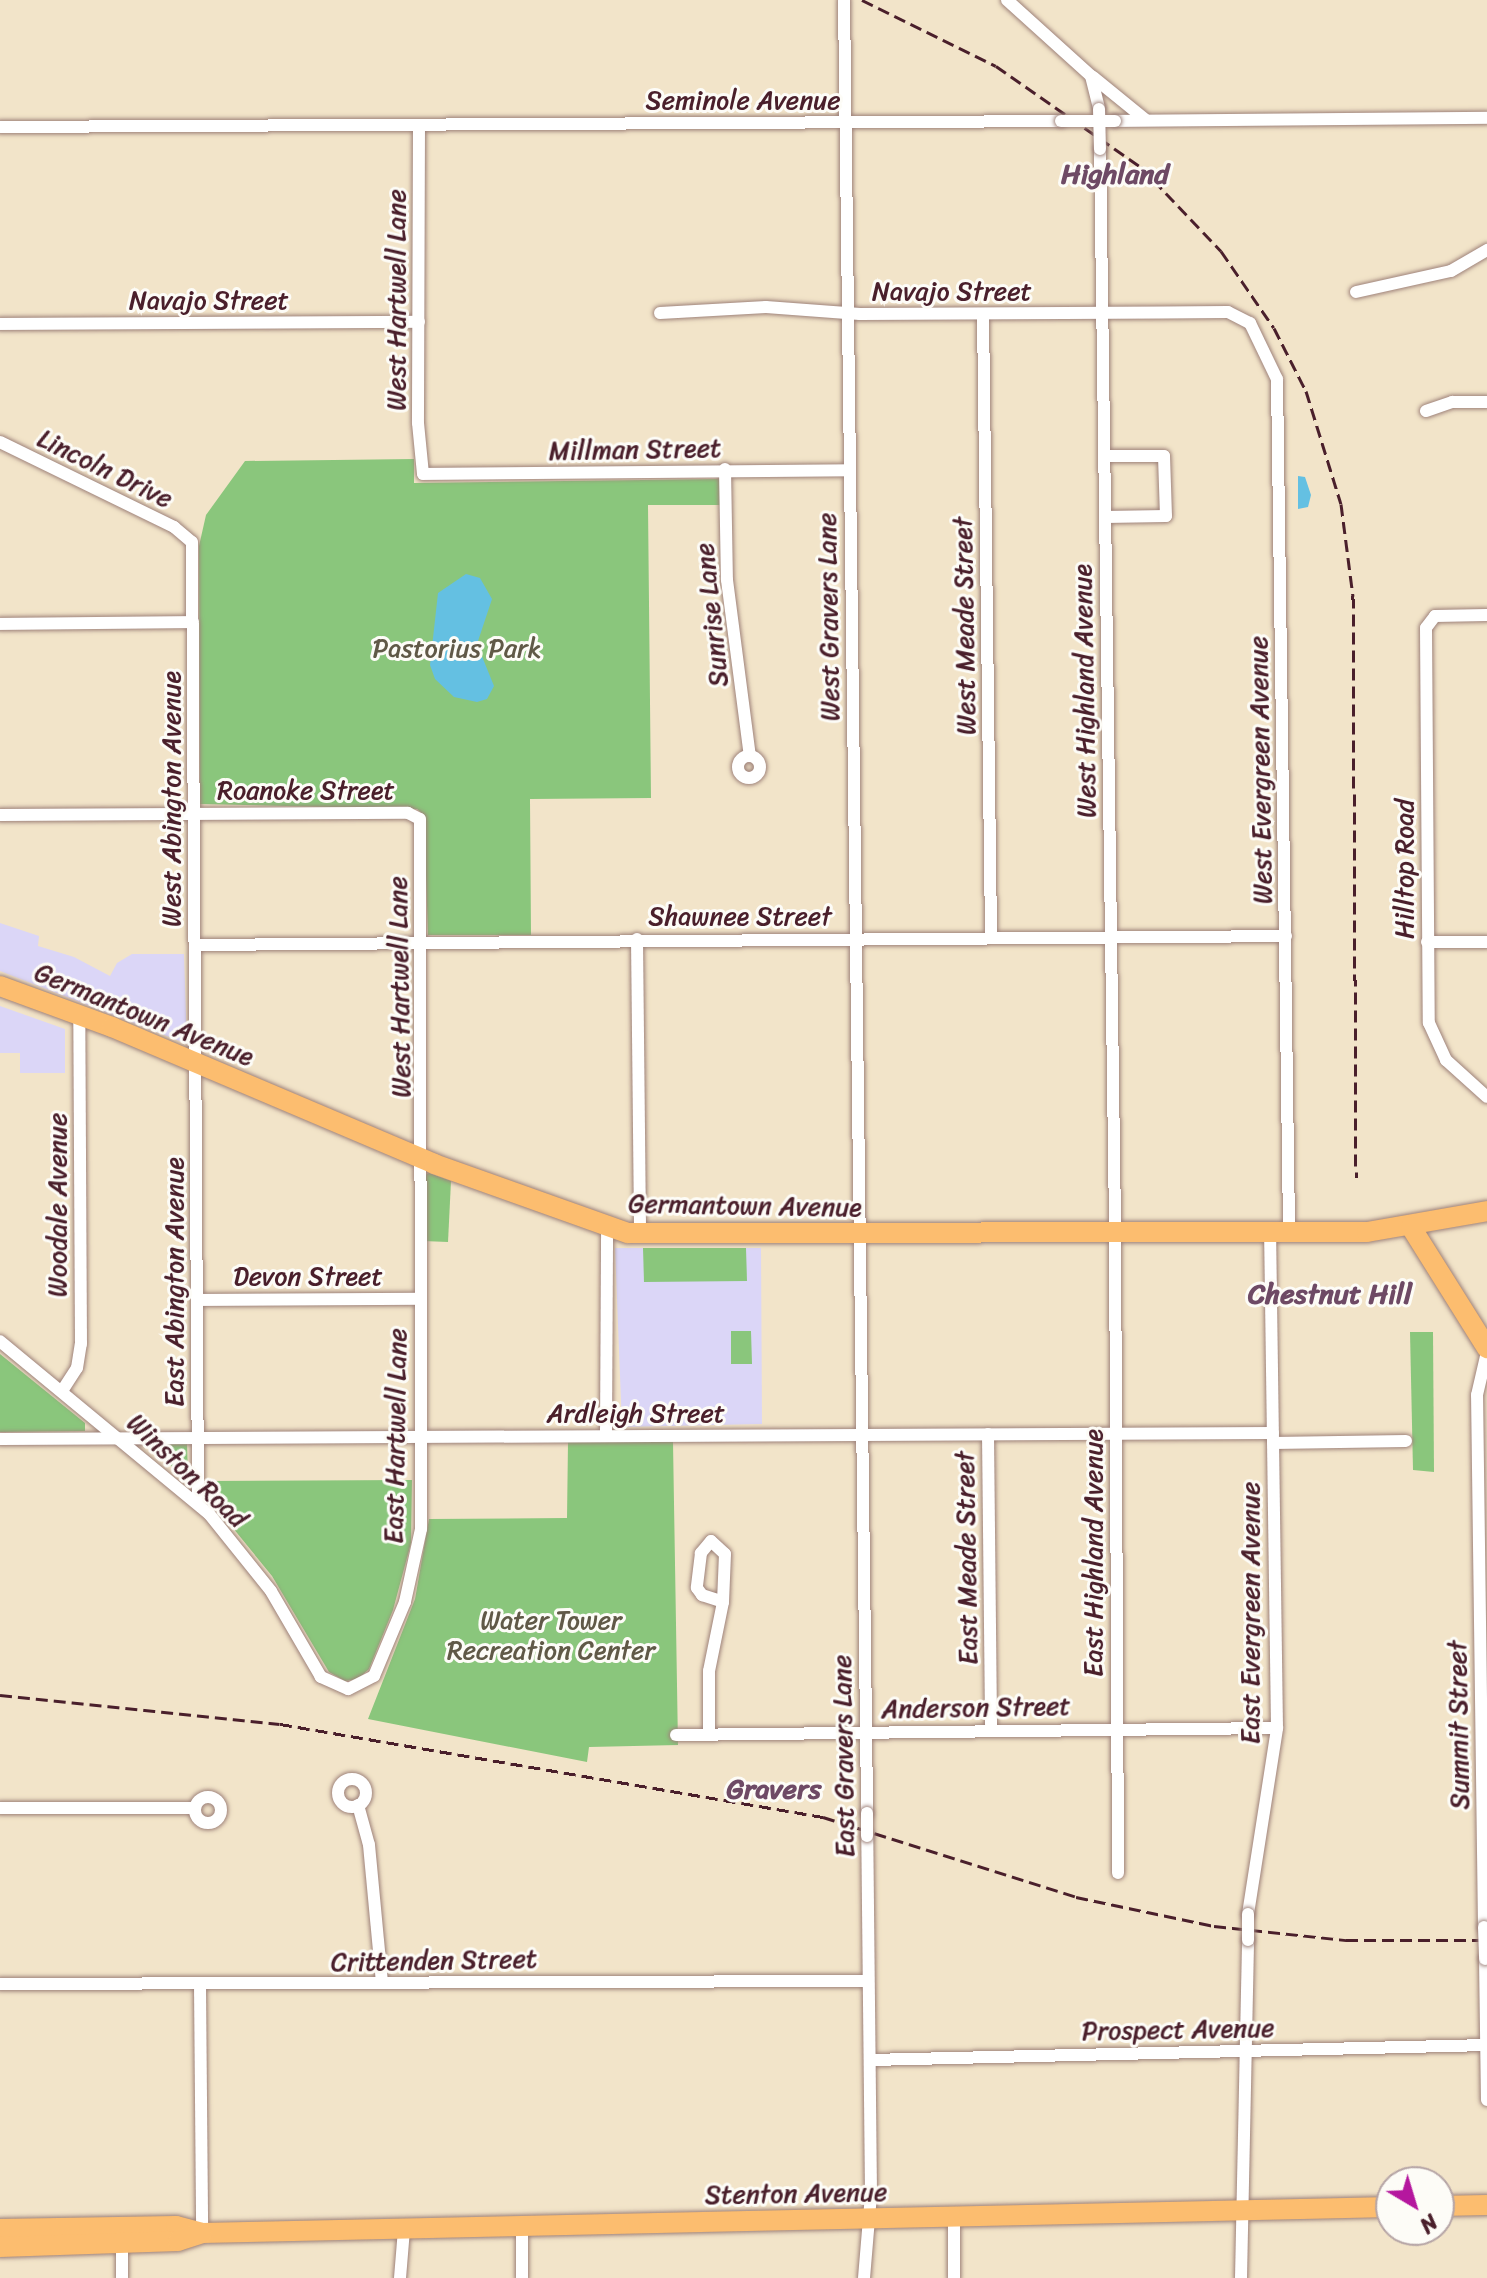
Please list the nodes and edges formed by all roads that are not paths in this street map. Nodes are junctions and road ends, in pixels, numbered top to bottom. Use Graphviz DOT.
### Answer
graph roads {
  1 [pos="844,0"];
  2 [pos="1007,0"];
  3 [pos="1091,76"];
  4 [pos="1099,115"];
  5 [pos="1487,118"];
  6 [pos="1146,120"];
  7 [pos="845,122"];
  8 [pos="419,125"];
  9 [pos="0,127"];
  10 [pos="1487,250"];
  11 [pos="1356,292"];
  12 [pos="847,312"];
  13 [pos="660,313"];
  14 [pos="1102,313"];
  15 [pos="983,314"];
  16 [pos="1243,317"];
  17 [pos="419,322"];
  18 [pos="0,324"];
  19 [pos="1487,402"];
  20 [pos="1426,411"];
  21 [pos="0,442"];
  22 [pos="1104,456"];
  23 [pos="725,469"];
  24 [pos="848,470"];
  25 [pos="423,474"];
  26 [pos="1105,517"];
  27 [pos="190,537"];
  28 [pos="1487,615"];
  29 [pos="193,622"];
  30 [pos="0,624"];
  31 [pos="750,756"];
  32 [pos="195,814"];
  33 [pos="0,815"];
  34 [pos="419,816"];
  35 [pos="1286,936"];
  36 [pos="991,937"];
  37 [pos="1110,937"];
  38 [pos="855,938"];
  39 [pos="637,939"];
  40 [pos="1427,942"];
  41 [pos="1487,942"];
  42 [pos="424,943"];
  43 [pos="195,945"];
  44 [pos="0,986"];
  45 [pos="79,1014"];
  46 [pos="195,1062"];
  47 [pos="1487,1097"];
  48 [pos="420,1159"];
  49 [pos="1487,1211"];
  50 [pos="607,1227"];
  51 [pos="1411,1227"];
  52 [pos="1280,1232"];
  53 [pos="860,1233"];
  54 [pos="1115,1233"];
  55 [pos="640,1234"];
  56 [pos="419,1299"];
  57 [pos="197,1300"];
  58 [pos="0,1341"];
  59 [pos="1487,1350"];
  60 [pos="62,1391"];
  61 [pos="988,1434"];
  62 [pos="1115,1434"];
  63 [pos="862,1435"];
  64 [pos="606,1436"];
  65 [pos="420,1437"];
  66 [pos="121,1438"];
  67 [pos="197,1438"];
  68 [pos="1273,1438"];
  69 [pos="0,1439"];
  70 [pos="1406,1441"];
  71 [pos="198,1503"];
  72 [pos="723,1602"];
  73 [pos="348,1689"];
  74 [pos="1117,1728"];
  75 [pos="1277,1728"];
  76 [pos="991,1729"];
  77 [pos="866,1731"];
  78 [pos="676,1735"];
  79 [pos="709,1735"];
  80 [pos="358,1805"];
  81 [pos="0,1808"];
  82 [pos="195,1808"];
  83 [pos="1118,1873"];
  84 [pos="1485,1922"];
  85 [pos="1485,1959"];
  86 [pos="868,1981"];
  87 [pos="382,1982"];
  88 [pos="0,1984"];
  89 [pos="200,1985"];
  90 [pos="1487,2045"];
  91 [pos="1246,2051"];
  92 [pos="870,2060"];
  93 [pos="1487,2100"];
  94 [pos="1487,2205"];
  95 [pos="1455,2206"];
  96 [pos="1375,2207"];
  97 [pos="1243,2210"];
  98 [pos="954,2216"];
  99 [pos="869,2219"];
  100 [pos="522,2226"];
  101 [pos="0,2229"];
  102 [pos="404,2229"];
  103 [pos="202,2233"];
  104 [pos="122,2235"];
  105 [pos="0,2247"];
  106 [pos="122,2278"];
  107 [pos="400,2278"];
  108 [pos="522,2278"];
  109 [pos="864,2278"];
  110 [pos="954,2278"];
  111 [pos="1241,2278"];
  1 -- 7 [label="street, West Gravers Lane"];
  2 -- 3 [label="street"];
  3 -- 4 [label="street, West Highland Avenue"];
  3 -- 6 [label="street"];
  4 -- 6 [label="street, Seminole Avenue, bridge"];
  4 -- 7 [label="street, Seminole Avenue, bridge"];
  4 -- 14 [label="street, West Highland Avenue, bridge"];
  5 -- 6 [label="street, Seminole Avenue"];
  7 -- 8 [label="street, Seminole Avenue"];
  7 -- 12 [label="street, West Gravers Lane"];
  8 -- 9 [label="street, Seminole Avenue"];
  8 -- 17 [label="street, West Hartwell Lane"];
  10 -- 11 [label="street"];
  12 -- 13 [label="street, Navajo Street"];
  12 -- 15 [label="street, Navajo Street"];
  12 -- 24 [label="street, West Gravers Lane"];
  14 -- 15 [label="street, Navajo Street"];
  14 -- 16 [label="street, Navajo Street"];
  14 -- 22 [label="street, West Highland Avenue"];
  15 -- 36 [label="street, West Meade Street"];
  16 -- 35 [label="street, West Evergreen Avenue"];
  17 -- 18 [label="street, Navajo Street"];
  17 -- 25 [label="street, West Hartwell Lane"];
  19 -- 20 [label="street"];
  21 -- 27 [label="street, Lincoln Drive"];
  22 -- 26 [label="street, West Highland Avenue"];
  22 -- 26 [label="street"];
  23 -- 24 [label="street, Millman Street"];
  23 -- 25 [label="street, Millman Street"];
  23 -- 31 [label="street, Sunrise Lane"];
  24 -- 38 [label="street, West Gravers Lane"];
  26 -- 37 [label="street, West Highland Avenue"];
  27 -- 29 [label="street, West Abington Avenue"];
  28 -- 40 [label="street, Hilltop Road"];
  29 -- 30 [label="street"];
  29 -- 32 [label="street, West Abington Avenue"];
  32 -- 33 [label="street, Roanoke Street"];
  32 -- 34 [label="street, Roanoke Street"];
  32 -- 43 [label="street, West Abington Avenue"];
  34 -- 42 [label="street, West Hartwell Lane"];
  35 -- 37 [label="street, Shawnee Street"];
  35 -- 52 [label="street, West Evergreen Avenue"];
  36 -- 37 [label="street, Shawnee Street"];
  36 -- 38 [label="street, Shawnee Street"];
  37 -- 54 [label="street, West Highland Avenue"];
  38 -- 39 [label="street, Shawnee Street"];
  38 -- 53 [label="street, West Gravers Lane"];
  39 -- 42 [label="street, Shawnee Street"];
  39 -- 55 [label="street"];
  40 -- 41 [label="street"];
  40 -- 47 [label="street, Hilltop Road"];
  42 -- 43 [label="street, Shawnee Street"];
  42 -- 48 [label="street, West Hartwell Lane"];
  43 -- 46 [label="street, West Abington Avenue"];
  44 -- 45 [label="main road, Germantown Avenue"];
  45 -- 46 [label="main road, Germantown Avenue"];
  45 -- 60 [label="street, Woodale Avenue"];
  46 -- 48 [label="main road, Germantown Avenue"];
  46 -- 57 [label="street, East Abington Avenue"];
  48 -- 50 [label="main road, Germantown Avenue"];
  48 -- 56 [label="street, East Hartwell Lane"];
  49 -- 51 [label="main road, Germantown Avenue"];
  50 -- 55 [label="main road, Germantown Avenue"];
  50 -- 64 [label="street"];
  51 -- 52 [label="main road, Germantown Avenue"];
  51 -- 59 [label="main road"];
  52 -- 54 [label="main road, Germantown Avenue"];
  52 -- 68 [label="street, East Evergreen Avenue"];
  53 -- 54 [label="main road, Germantown Avenue"];
  53 -- 55 [label="main road, Germantown Avenue"];
  53 -- 63 [label="street, East Gravers Lane"];
  54 -- 62 [label="street, East Highland Avenue"];
  56 -- 57 [label="street, Devon Street"];
  56 -- 65 [label="street, East Hartwell Lane"];
  57 -- 67 [label="street, East Abington Avenue"];
  58 -- 60 [label="street, Winston Road"];
  59 -- 84 [label="street, Summit Street"];
  60 -- 66 [label="street, Winston Road"];
  61 -- 62 [label="street, Ardleigh Street"];
  61 -- 63 [label="street, Ardleigh Street"];
  61 -- 76 [label="street, East Meade Street"];
  62 -- 68 [label="street, Ardleigh Street"];
  62 -- 74 [label="street, East Highland Avenue"];
  63 -- 64 [label="street, Ardleigh Street"];
  63 -- 77 [label="street, East Gravers Lane"];
  64 -- 65 [label="street, Ardleigh Street"];
  65 -- 67 [label="street, Ardleigh Street"];
  65 -- 73 [label="street, East Hartwell Lane"];
  66 -- 67 [label="street, Ardleigh Street"];
  66 -- 69 [label="street, Ardleigh Street"];
  66 -- 71 [label="street, Winston Road"];
  67 -- 71 [label="street, East Abington Avenue"];
  68 -- 70 [label="street, Ardleigh Street"];
  68 -- 75 [label="street, East Evergreen Avenue"];
  71 -- 73 [label="street, Winston Road"];
  72 -- 72 [label="street"];
  72 -- 79 [label="street"];
  74 -- 75 [label="street, Anderson Street"];
  74 -- 76 [label="street, Anderson Street"];
  74 -- 83 [label="street, East Highland Avenue"];
  75 -- 91 [label="street, East Evergreen Avenue, bridge"];
  76 -- 77 [label="street, Anderson Street"];
  77 -- 79 [label="street, Anderson Street"];
  77 -- 86 [label="street, East Gravers Lane, bridge"];
  78 -- 79 [label="street, Anderson Street"];
  80 -- 87 [label="street"];
  81 -- 82 [label="street"];
  84 -- 85 [label="street, Summit Street, bridge"];
  85 -- 90 [label="street, Summit Street"];
  86 -- 87 [label="street, Crittenden Street"];
  86 -- 92 [label="street, East Gravers Lane"];
  87 -- 89 [label="street, Crittenden Street"];
  88 -- 89 [label="street, Crittenden Street"];
  89 -- 103 [label="street"];
  90 -- 91 [label="street, Prospect Avenue"];
  90 -- 93 [label="street, Summit Street"];
  91 -- 92 [label="street, Prospect Avenue"];
  91 -- 97 [label="street, East Evergreen Avenue"];
  92 -- 99 [label="street, East Gravers Lane"];
  94 -- 95 [label="main road"];
  96 -- 97 [label="main road, Stenton Avenue"];
  97 -- 98 [label="main road, Stenton Avenue"];
  97 -- 111 [label="street, East Evergreen Avenue"];
  98 -- 99 [label="main road, Stenton Avenue"];
  98 -- 110 [label="street"];
  99 -- 100 [label="main road, Stenton Avenue"];
  99 -- 109 [label="street, East Gravers Lane"];
  100 -- 102 [label="main road, Stenton Avenue"];
  100 -- 108 [label="street"];
  101 -- 104 [label="main road, Stenton Avenue"];
  102 -- 103 [label="main road, Stenton Avenue"];
  102 -- 107 [label="street"];
  103 -- 104 [label="main road, Stenton Avenue"];
  104 -- 105 [label="main road, Stenton Avenue"];
  104 -- 106 [label="street"];
}
